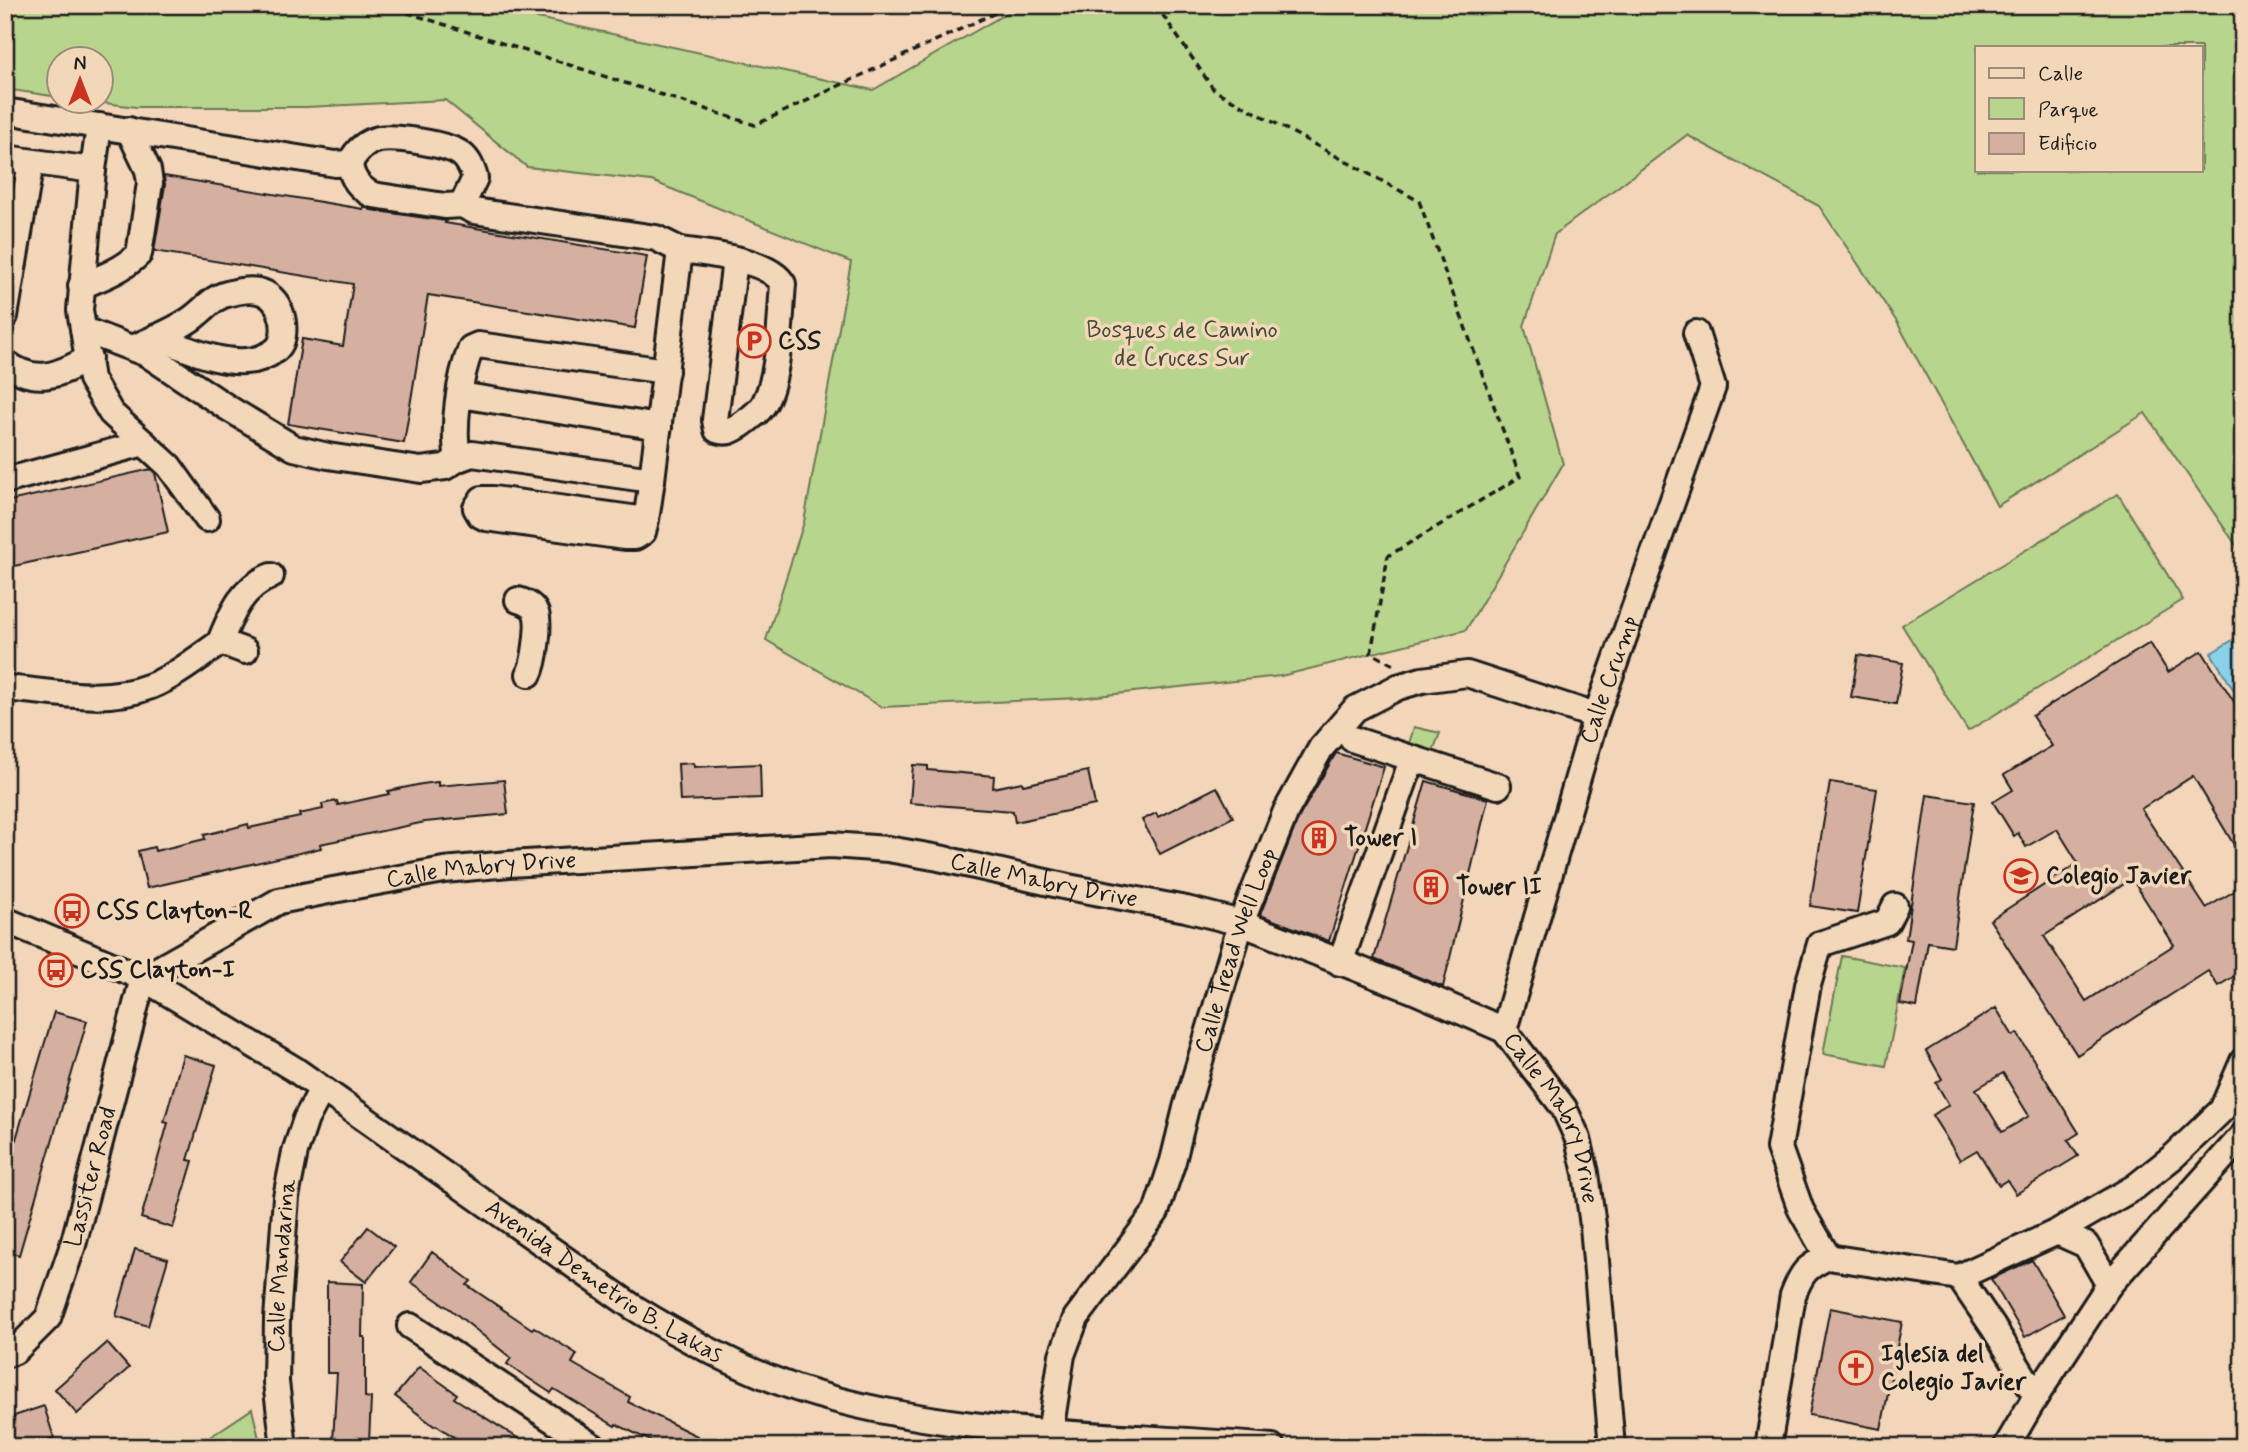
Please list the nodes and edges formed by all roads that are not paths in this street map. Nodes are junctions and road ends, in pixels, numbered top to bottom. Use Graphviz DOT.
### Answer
graph roads {
  1 [pos="5,111"];
  2 [pos="99,126"];
  3 [pos="129,130"];
  4 [pos="5,158"];
  5 [pos="31,162"];
  6 [pos="350,163"];
  7 [pos="93,170"];
  8 [pos="462,205"];
  9 [pos="680,250"];
  10 [pos="735,260"];
  11 [pos="81,286"];
  12 [pos="5,316"];
  13 [pos="84,330"];
  14 [pos="1696,333"];
  15 [pos="144,342"];
  16 [pos="89,358"];
  17 [pos="5,362"];
  18 [pos="666,371"];
  19 [pos="460,395"];
  20 [pos="659,427"];
  21 [pos="144,443"];
  22 [pos="458,458"];
  23 [pos="652,480"];
  24 [pos="5,481"];
  25 [pos="207,519"];
  26 [pos="646,520"];
  27 [pos="271,576"];
  28 [pos="518,600"];
  29 [pos="221,642"];
  30 [pos="245,651"];
  31 [pos="529,674"];
  32 [pos="5,688"];
  33 [pos="1596,716"];
  34 [pos="1352,739"];
  35 [pos="1412,760"];
  36 [pos="1498,786"];
  37 [pos="1895,906"];
  38 [pos="5,920"];
  39 [pos="1241,923"];
  40 [pos="1340,963"];
  41 [pos="143,978"];
  42 [pos="1504,1030"];
  43 [pos="2243,1061"];
  44 [pos="322,1089"];
  45 [pos="2243,1135"];
  46 [pos="2057,1232"];
  47 [pos="1828,1257"];
  48 [pos="1959,1277"];
  49 [pos="2109,1285"];
  50 [pos="410,1326"];
  51 [pos="5,1355"];
  52 [pos="2036,1396"];
  53 [pos="1050,1433"];
  54 [pos="1218,1444"];
  55 [pos="284,1447"];
  56 [pos="594,1447"];
  57 [pos="1272,1447"];
  58 [pos="1612,1447"];
  59 [pos="1768,1447"];
  60 [pos="2006,1447"];
  1 -- 2 [label="street"];
  2 -- 3 [label="street"];
  2 -- 7 [label="street"];
  3 -- 6 [label="street"];
  3 -- 11 [label="street"];
  4 -- 5 [label="street"];
  5 -- 7 [label="street"];
  5 -- 12 [label="street"];
  6 -- 8 [label="street"];
  6 -- 8 [label="street"];
  7 -- 11 [label="street"];
  8 -- 9 [label="street"];
  9 -- 10 [label="street"];
  9 -- 18 [label="street"];
  10 -- 10 [label="street"];
  11 -- 13 [label="street"];
  13 -- 15 [label="street"];
  13 -- 16 [label="street"];
  14 -- 33 [label="street, Calle Crump"];
  15 -- 15 [label="street"];
  15 -- 22 [label="street"];
  16 -- 17 [label="street"];
  16 -- 21 [label="street"];
  18 -- 19 [label="street"];
  18 -- 20 [label="street"];
  19 -- 20 [label="street"];
  19 -- 22 [label="street"];
  20 -- 23 [label="street"];
  21 -- 24 [label="street"];
  21 -- 25 [label="street"];
  22 -- 23 [label="street"];
  23 -- 26 [label="street"];
  26 -- 26 [label="street"];
  27 -- 29 [label="street"];
  28 -- 31 [label="street"];
  29 -- 30 [label="street"];
  29 -- 32 [label="street"];
  33 -- 39 [label="street, Calle Tread Well Loop"];
  33 -- 42 [label="street, Calle Crump"];
  34 -- 35 [label="street"];
  35 -- 36 [label="street"];
  35 -- 40 [label="street"];
  37 -- 47 [label="street"];
  38 -- 41 [label="street, Avenida Demetrio B. Lakas"];
  39 -- 40 [label="street, Calle Mabry Drive"];
  39 -- 41 [label="street, Calle Mabry Drive"];
  39 -- 53 [label="street, Calle Tread Well Loop"];
  40 -- 42 [label="street, Calle Mabry Drive"];
  41 -- 44 [label="street, Avenida Demetrio B. Lakas"];
  41 -- 51 [label="street, Lassiter Road"];
  42 -- 58 [label="street, Calle Mabry Drive"];
  43 -- 46 [label="street"];
  44 -- 53 [label="street, Avenida Demetrio B. Lakas"];
  44 -- 55 [label="street, Calle Mandarina"];
  45 -- 49 [label="street"];
  46 -- 48 [label="street"];
  46 -- 49 [label="street"];
  47 -- 48 [label="street"];
  47 -- 59 [label="street"];
  48 -- 52 [label="street"];
  49 -- 52 [label="street"];
  50 -- 56 [label="street"];
  52 -- 60 [label="street"];
  53 -- 54 [label="street, Avenida Demetrio B. Lakas"];
  54 -- 57 [label="street, Avenida Demetrio B. Lakas"];
}
